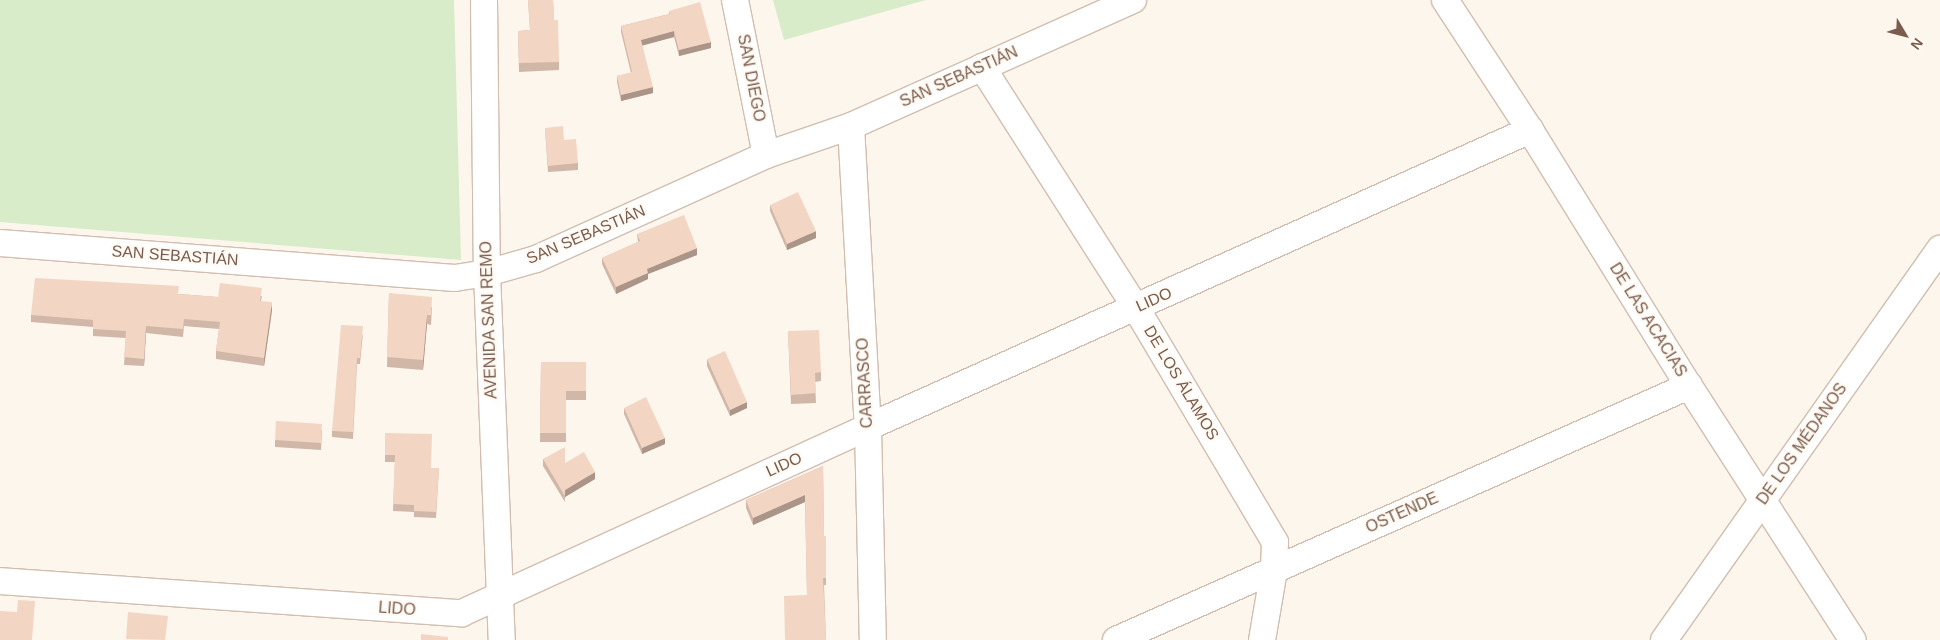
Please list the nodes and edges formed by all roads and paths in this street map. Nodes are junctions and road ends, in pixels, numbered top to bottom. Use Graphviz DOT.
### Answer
graph roads {
  1 [pos="484,0"];
  2 [pos="735,0"];
  3 [pos="1133,0"];
  4 [pos="1445,0"];
  5 [pos="982,67"];
  6 [pos="851,126"];
  7 [pos="1530,130"];
  8 [pos="766,155"];
  9 [pos="0,243"];
  10 [pos="1940,249"];
  11 [pos="487,273"];
  12 [pos="1136,308"];
  13 [pos="1689,386"];
  14 [pos="868,427"];
  15 [pos="1763,499"];
  16 [pos="1274,570"];
  17 [pos="0,581"];
  18 [pos="498,595"];
  19 [pos="502,640"];
  20 [pos="873,640"];
  21 [pos="1116,640"];
  22 [pos="1262,640"];
  23 [pos="1664,640"];
  24 [pos="1853,640"];
  1 -- 11 [label="street, AVENIDA SAN REMO"];
  2 -- 8 [label="street, SAN DIEGO"];
  3 -- 5 [label="street, SAN SEBASTIÁN"];
  4 -- 7 [label="street, DE LAS ACACIAS"];
  5 -- 6 [label="street, SAN SEBASTIÁN"];
  5 -- 12 [label="street, DE LOS ÁLAMOS"];
  6 -- 8 [label="street, SAN SEBASTIÁN"];
  6 -- 14 [label="street, CARRASCO"];
  7 -- 12 [label="street, LIDO"];
  7 -- 13 [label="street, DE LAS ACACIAS"];
  8 -- 11 [label="street, SAN SEBASTIÁN"];
  9 -- 11 [label="street, SAN SEBASTIÁN"];
  10 -- 15 [label="street, DE LOS MÉDANOS"];
  11 -- 18 [label="street, AVENIDA SAN REMO"];
  12 -- 14 [label="street, LIDO"];
  12 -- 16 [label="street, DE LOS ÁLAMOS"];
  13 -- 15 [label="street, DE LAS ACACIAS"];
  13 -- 16 [label="street, OSTENDE"];
  14 -- 18 [label="street, LIDO"];
  14 -- 20 [label="street, CARRASCO"];
  15 -- 23 [label="street, DE LOS MÉDANOS"];
  15 -- 24 [label="street, DE LAS ACACIAS"];
  16 -- 21 [label="street, OSTENDE"];
  16 -- 22 [label="street, DE LOS ÁLAMOS"];
  17 -- 18 [label="street, LIDO"];
  18 -- 19 [label="street, AVENIDA SAN REMO"];
}
